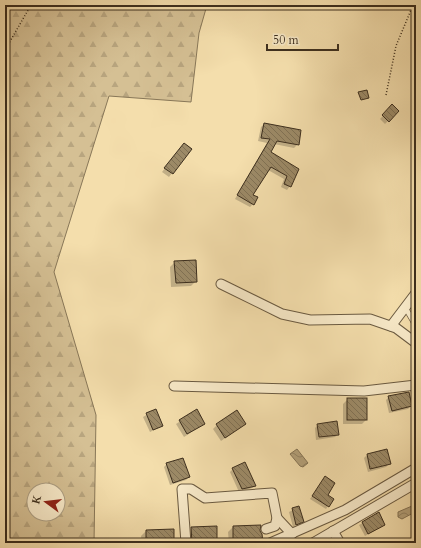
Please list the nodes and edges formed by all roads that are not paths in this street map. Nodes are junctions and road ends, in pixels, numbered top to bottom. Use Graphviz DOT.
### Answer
graph roads {
  1 [pos="221,284"];
  2 [pos="416,293"];
  3 [pos="405,307"];
  4 [pos="391,326"];
  5 [pos="416,326"];
  6 [pos="416,343"];
  7 [pos="174,386"];
  8 [pos="416,386"];
  9 [pos="416,468"];
  10 [pos="416,483"];
  11 [pos="277,518"];
  12 [pos="266,529"];
  13 [pos="333,531"];
  14 [pos="292,534"];
  15 [pos="186,543"];
  16 [pos="270,543"];
  17 [pos="313,543"];
  18 [pos="340,543"];
  1 -- 4 [label="street"];
  2 -- 3 [label="street"];
  3 -- 4 [label="street"];
  3 -- 5 [label="lane"];
  4 -- 6 [label="street"];
  7 -- 8 [label="street"];
  9 -- 14 [label="street"];
  10 -- 13 [label="street"];
  11 -- 12 [label="street"];
  11 -- 14 [label="street"];
  11 -- 15 [label="street"];
  13 -- 17 [label="street"];
  13 -- 18 [label="street"];
  14 -- 16 [label="street"];
}
